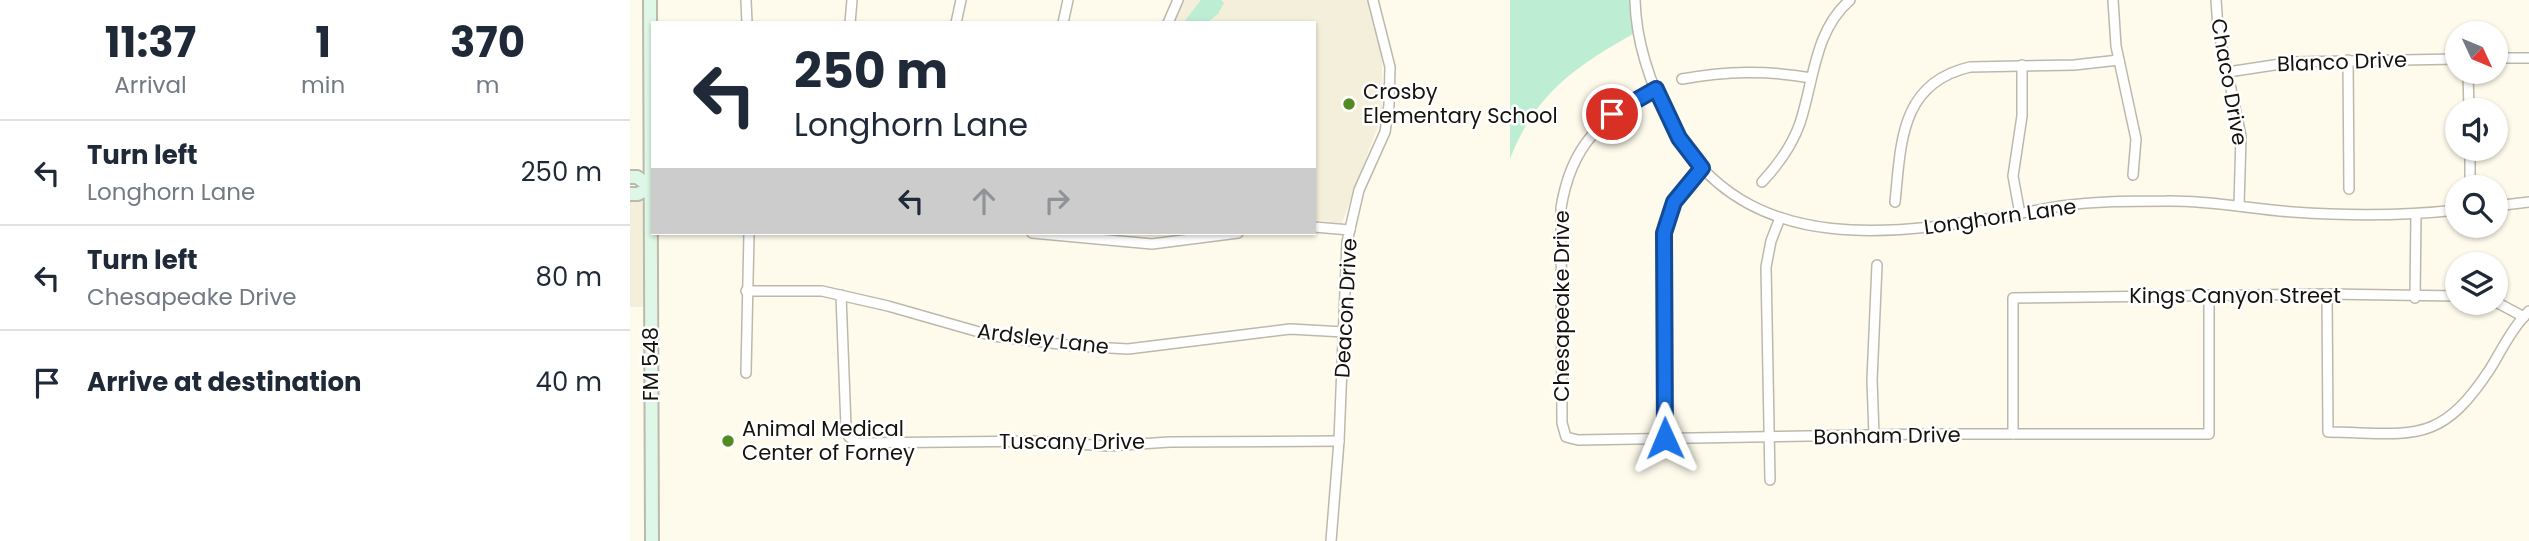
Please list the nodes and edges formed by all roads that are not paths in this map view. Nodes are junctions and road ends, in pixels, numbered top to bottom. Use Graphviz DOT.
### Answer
graph roads {
  1 [pos="650,0"];
  2 [pos="746,0"];
  3 [pos="852,0"];
  4 [pos="961,0"];
  5 [pos="1068,0"];
  6 [pos="1178,0"];
  7 [pos="1373,0"];
  8 [pos="1635,0"];
  9 [pos="1850,0"];
  10 [pos="2113,0"];
  11 [pos="2216,0"];
  12 [pos="747,21"];
  13 [pos="850,21"];
  14 [pos="956,21"];
  15 [pos="1063,21"];
  16 [pos="1169,21"];
  17 [pos="2508,58"];
  18 [pos="2529,58"];
  19 [pos="2445,59"];
  20 [pos="2119,60"];
  21 [pos="2348,60"];
  22 [pos="2022,65"];
  23 [pos="2228,72"];
  24 [pos="1811,78"];
  25 [pos="1682,79"];
  26 [pos="1656,89"];
  27 [pos="651,94"];
  28 [pos="1702,168"];
  29 [pos="2133,175"];
  30 [pos="630,177"];
  31 [pos="1762,182"];
  32 [pos="651,186"];
  33 [pos="651,188"];
  34 [pos="2350,189"];
  35 [pos="630,194"];
  36 [pos="1895,202"];
  37 [pos="2529,202"];
  38 [pos="2508,205"];
  39 [pos="2239,206"];
  40 [pos="2445,211"];
  41 [pos="2020,214"];
  42 [pos="2416,214"];
  43 [pos="1780,218"];
  44 [pos="1316,228"];
  45 [pos="1350,230"];
  46 [pos="652,235"];
  47 [pos="749,235"];
  48 [pos="1058,235"];
  49 [pos="1203,235"];
  50 [pos="1168,237"];
  51 [pos="1877,265"];
  52 [pos="746,291"];
  53 [pos="2327,294"];
  54 [pos="841,295"];
  55 [pos="2209,295"];
  56 [pos="2445,297"];
  57 [pos="2415,298"];
  58 [pos="2508,307"];
  59 [pos="2526,314"];
  60 [pos="1344,332"];
  61 [pos="746,373"];
  62 [pos="2013,434"];
  63 [pos="1874,435"];
  64 [pos="1566,437"];
  65 [pos="1665,438"];
  66 [pos="1768,438"];
  67 [pos="1339,441"];
  68 [pos="1770,480"];
  69 [pos="652,541"];
  70 [pos="1331,541"];
  1 -- 27 [label="main road, FM 548"];
  2 -- 12 [label="street"];
  3 -- 13 [label="street"];
  4 -- 14 [label="street"];
  5 -- 15 [label="street"];
  6 -- 16 [label="street"];
  7 -- 45 [label="street, Deacon Drive"];
  8 -- 26 [label="street, Longhorn Lane"];
  9 -- 24 [label="street"];
  10 -- 20 [label="street"];
  11 -- 23 [label="street, Chaco Drive"];
  17 -- 18 [label="street"];
  19 -- 21 [label="street, Blanco Drive"];
  20 -- 22 [label="street"];
  20 -- 29 [label="street"];
  21 -- 23 [label="street, Blanco Drive"];
  21 -- 34 [label="street"];
  22 -- 36 [label="street"];
  22 -- 41 [label="street"];
  23 -- 39 [label="street, Chaco Drive"];
  24 -- 25 [label="street"];
  24 -- 31 [label="street"];
  26 -- 28 [label="street, Longhorn Lane"];
  26 -- 64 [label="street, Chesapeake Drive"];
  28 -- 43 [label="street, Longhorn Lane"];
  28 -- 65 [label="street"];
  30 -- 32 [label="main road"];
  33 -- 35 [label="main road"];
  37 -- 38 [label="street"];
  39 -- 41 [label="street, Longhorn Lane"];
  39 -- 42 [label="street, Longhorn Lane"];
  40 -- 42 [label="street, Longhorn Lane"];
  41 -- 43 [label="street, Longhorn Lane"];
  42 -- 57 [label="street"];
  43 -- 66 [label="street"];
  44 -- 45 [label="street"];
  45 -- 60 [label="street, Deacon Drive"];
  46 -- 69 [label="main road, FM 548 / FM 548"];
  47 -- 52 [label="street"];
  48 -- 50 [label="street"];
  49 -- 50 [label="street"];
  51 -- 63 [label="street"];
  52 -- 54 [label="street, Ardsley Lane"];
  52 -- 61 [label="street"];
  53 -- 55 [label="street, Kings Canyon Street"];
  53 -- 57 [label="street, Kings Canyon Street"];
  53 -- 59 [label="street"];
  54 -- 60 [label="street, Ardsley Lane"];
  54 -- 67 [label="street, Tuscany Drive"];
  55 -- 62 [label="street, Kings Canyon Street"];
  55 -- 62 [label="street, Bonham Drive"];
  56 -- 57 [label="street, Kings Canyon Street"];
  58 -- 59 [label="street"];
  60 -- 67 [label="street, Deacon Drive"];
  62 -- 63 [label="street, Bonham Drive"];
  63 -- 66 [label="street, Bonham Drive"];
  64 -- 65 [label="street, Bonham Drive"];
  65 -- 66 [label="street, Bonham Drive"];
  66 -- 68 [label="street"];
  67 -- 70 [label="street, Deacon Drive"];
}
